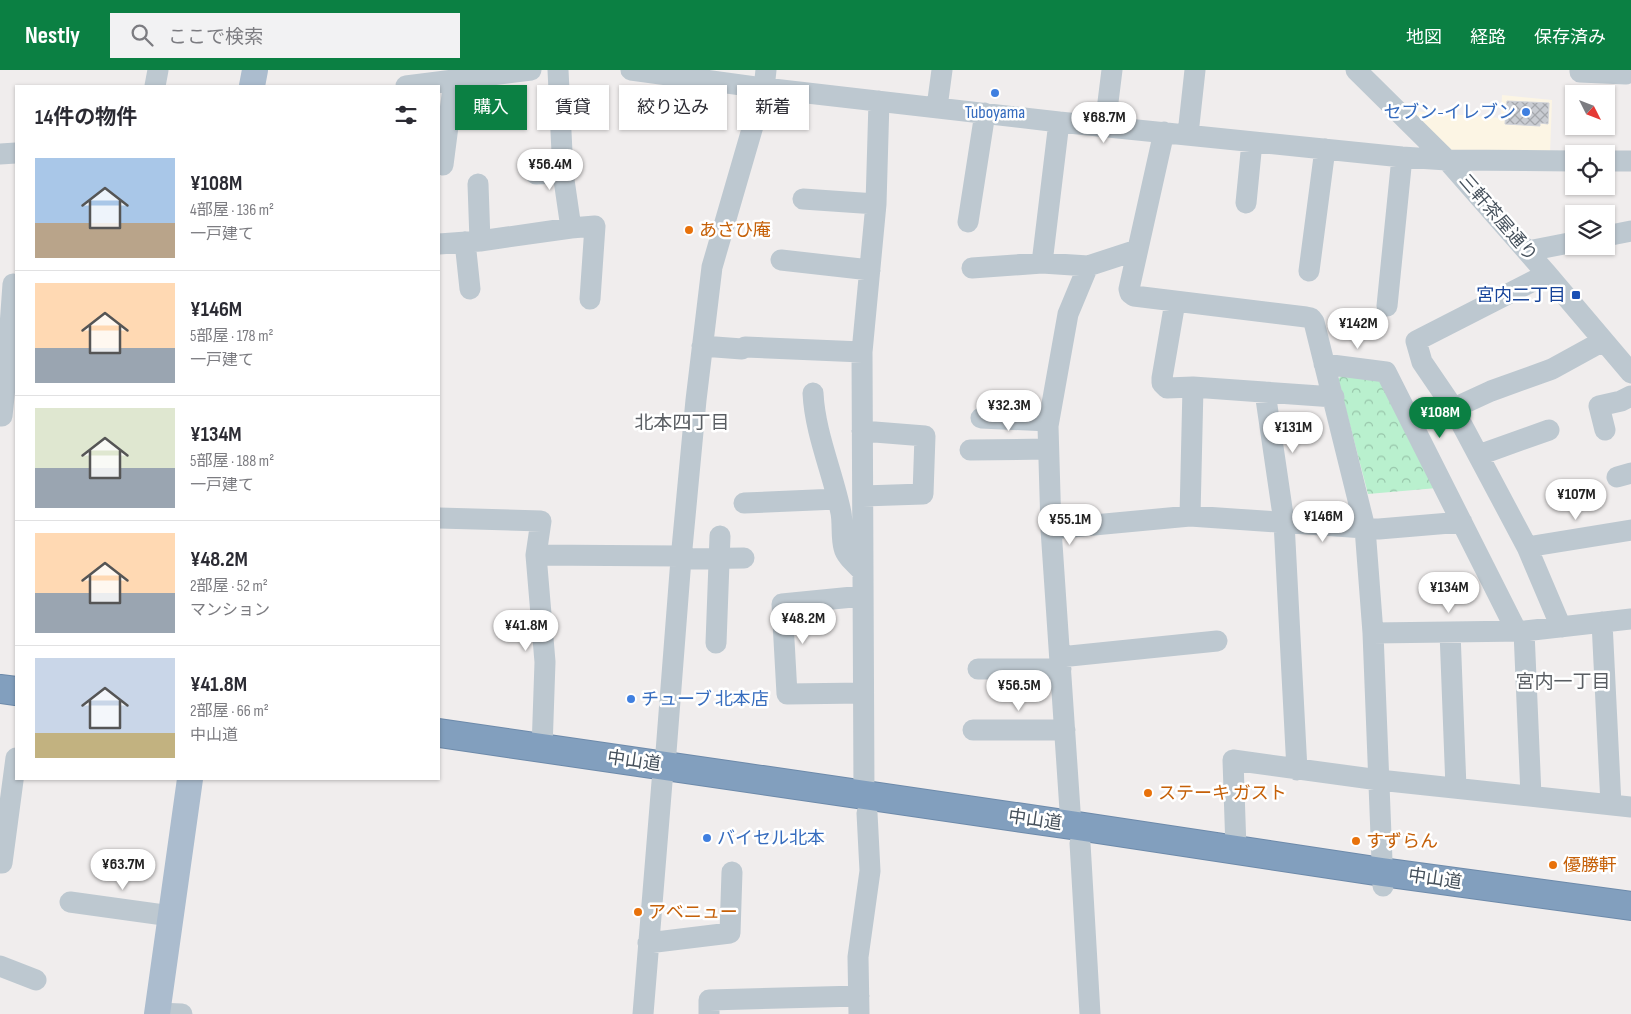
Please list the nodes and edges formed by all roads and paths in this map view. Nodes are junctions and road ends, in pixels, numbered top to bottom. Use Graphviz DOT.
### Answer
graph roads {
  1 [pos="158,70"];
  2 [pos="254,70"];
  3 [pos="531,70"];
  4 [pos="558,70"];
  5 [pos="631,70"];
  6 [pos="942,70"];
  7 [pos="1112,70"];
  8 [pos="1195,70"];
  9 [pos="1356,70"];
  10 [pos="1580,70"];
  11 [pos="510,71"];
  12 [pos="1626,74"];
  13 [pos="765,79"];
  14 [pos="454,80"];
  15 [pos="155,85"];
  16 [pos="252,85"];
  17 [pos="414,85"];
  18 [pos="879,101"];
  19 [pos="937,107"];
  20 [pos="985,113"];
  21 [pos="1059,122"];
  22 [pos="1105,126"];
  23 [pos="1164,132"];
  24 [pos="1188,134"];
  25 [pos="1252,142"];
  26 [pos="1325,149"];
  27 [pos="0,154"];
  28 [pos="15,154"];
  29 [pos="1402,157"];
  30 [pos="1447,160"];
  31 [pos="1565,161"];
  32 [pos="1615,161"];
  33 [pos="1631,161"];
  34 [pos="443,165"];
  35 [pos="563,173"];
  36 [pos="536,174"];
  37 [pos="478,184"];
  38 [pos="803,200"];
  39 [pos="1246,203"];
  40 [pos="876,204"];
  41 [pos="968,222"];
  42 [pos="571,228"];
  43 [pos="1631,231"];
  44 [pos="1615,234"];
  45 [pos="472,242"];
  46 [pos="440,244"];
  47 [pos="1565,244"];
  48 [pos="1137,250"];
  49 [pos="1528,252"];
  50 [pos="781,260"];
  51 [pos="1042,263"];
  52 [pos="1088,266"];
  53 [pos="972,268"];
  54 [pos="870,270"];
  55 [pos="1310,271"];
  56 [pos="1547,274"];
  57 [pos="10,284"];
  58 [pos="470,289"];
  59 [pos="590,299"];
  60 [pos="1175,302"];
  61 [pos="1387,306"];
  62 [pos="5,340"];
  63 [pos="1603,341"];
  64 [pos="702,346"];
  65 [pos="862,352"];
  66 [pos="1324,364"];
  67 [pos="12,369"];
  68 [pos="1631,373"];
  69 [pos="1193,387"];
  70 [pos="1265,392"];
  71 [pos="813,393"];
  72 [pos="1631,396"];
  73 [pos="1334,397"];
  74 [pos="1454,408"];
  75 [pos="0,416"];
  76 [pos="980,418"];
  77 [pos="1049,421"];
  78 [pos="1549,430"];
  79 [pos="1605,430"];
  80 [pos="862,431"];
  81 [pos="1048,449"];
  82 [pos="970,450"];
  83 [pos="1479,455"];
  84 [pos="829,462"];
  85 [pos="862,468"];
  86 [pos="863,496"];
  87 [pos="837,499"];
  88 [pos="744,503"];
  89 [pos="1190,516"];
  90 [pos="440,518"];
  91 [pos="1284,522"];
  92 [pos="1462,522"];
  93 [pos="1365,528"];
  94 [pos="1051,529"];
  95 [pos="1631,530"];
  96 [pos="720,536"];
  97 [pos="1527,547"];
  98 [pos="536,555"];
  99 [pos="681,558"];
  100 [pos="744,558"];
  101 [pos="719,560"];
  102 [pos="863,572"];
  103 [pos="863,596"];
  104 [pos="1631,619"];
  105 [pos="1602,622"];
  106 [pos="1561,627"];
  107 [pos="1520,630"];
  108 [pos="1450,632"];
  109 [pos="1373,634"];
  110 [pos="1217,641"];
  111 [pos="716,643"];
  112 [pos="1060,663"];
  113 [pos="978,669"];
  114 [pos="0,672"];
  115 [pos="15,675"];
  116 [pos="0,689"];
  117 [pos="15,692"];
  118 [pos="863,693"];
  119 [pos="973,730"];
  120 [pos="1064,730"];
  121 [pos="440,733"];
  122 [pos="542,749"];
  123 [pos="440,751"];
  124 [pos="15,766"];
  125 [pos="1297,770"];
  126 [pos="664,774"];
  127 [pos="190,780"];
  128 [pos="1379,780"];
  129 [pos="1456,788"];
  130 [pos="1531,796"];
  131 [pos="865,804"];
  132 [pos="1621,806"];
  133 [pos="1075,834"];
  134 [pos="1236,850"];
  135 [pos="0,863"];
  136 [pos="732,872"];
  137 [pos="1383,879"];
  138 [pos="70,902"];
  139 [pos="1631,906"];
  140 [pos="172,916"];
  141 [pos="1631,920"];
  142 [pos="648,943"];
  143 [pos="0,966"];
  144 [pos="36,980"];
  145 [pos="859,1005"];
  146 [pos="165,1014"];
  147 [pos="643,1014"];
  148 [pos="709,1014"];
  149 [pos="1090,1014"];
  1 -- 15 [label="street"];
  2 -- 16 [label="main road"];
  3 -- 11 [label="street"];
  4 -- 35 [label="street"];
  5 -- 13 [label="street"];
  6 -- 19 [label="street"];
  7 -- 22 [label="street"];
  8 -- 24 [label="street"];
  9 -- 30 [label="street, 三軒茶屋通り"];
  10 -- 12 [label="street"];
  11 -- 14 [label="street"];
  13 -- 18 [label="street"];
  13 -- 64 [label="street"];
  14 -- 17 [label="street"];
  14 -- 34 [label="street"];
  18 -- 19 [label="street"];
  18 -- 40 [label="street"];
  19 -- 20 [label="street"];
  20 -- 21 [label="street"];
  20 -- 41 [label="street"];
  21 -- 22 [label="street"];
  21 -- 51 [label="street"];
  22 -- 23 [label="street"];
  23 -- 24 [label="street"];
  23 -- 48 [label="street"];
  24 -- 25 [label="street"];
  25 -- 26 [label="street"];
  25 -- 39 [label="street"];
  26 -- 29 [label="street"];
  26 -- 55 [label="street"];
  27 -- 28 [label="street"];
  29 -- 30 [label="street"];
  29 -- 61 [label="street"];
  30 -- 31 [label="street"];
  30 -- 49 [label="street, 三軒茶屋通り"];
  32 -- 33 [label="street"];
  35 -- 36 [label="street"];
  35 -- 42 [label="street"];
  37 -- 45 [label="street"];
  38 -- 40 [label="street"];
  40 -- 54 [label="street"];
  42 -- 45 [label="street"];
  42 -- 59 [label="street"];
  43 -- 44 [label="street"];
  45 -- 46 [label="street"];
  45 -- 58 [label="street"];
  47 -- 49 [label="street"];
  48 -- 52 [label="street"];
  48 -- 60 [label="street"];
  49 -- 56 [label="street, 三軒茶屋通り"];
  50 -- 54 [label="street"];
  51 -- 52 [label="street"];
  51 -- 53 [label="street"];
  52 -- 77 [label="street"];
  54 -- 65 [label="street"];
  56 -- 63 [label="street, 三軒茶屋通り"];
  56 -- 74 [label="street"];
  57 -- 62 [label="street"];
  60 -- 66 [label="street"];
  60 -- 69 [label="street"];
  62 -- 67 [label="street"];
  63 -- 68 [label="street, 三軒茶屋通り"];
  63 -- 74 [label="street"];
  64 -- 65 [label="street"];
  64 -- 99 [label="street"];
  65 -- 80 [label="street"];
  66 -- 73 [label="street"];
  66 -- 92 [label="street"];
  67 -- 75 [label="street"];
  69 -- 70 [label="street"];
  69 -- 89 [label="street"];
  70 -- 73 [label="street"];
  70 -- 91 [label="street"];
  71 -- 84 [label="street"];
  72 -- 79 [label="street"];
  73 -- 93 [label="street"];
  74 -- 83 [label="street"];
  76 -- 77 [label="street"];
  77 -- 81 [label="street"];
  78 -- 83 [label="street"];
  80 -- 85 [label="street"];
  80 -- 86 [label="street"];
  81 -- 82 [label="street"];
  81 -- 94 [label="street"];
  83 -- 97 [label="street"];
  84 -- 85 [label="street"];
  84 -- 87 [label="street"];
  85 -- 86 [label="street"];
  86 -- 102 [label="street"];
  87 -- 88 [label="street"];
  87 -- 102 [label="street"];
  89 -- 91 [label="street"];
  89 -- 94 [label="street"];
  90 -- 98 [label="street"];
  91 -- 93 [label="street"];
  91 -- 125 [label="street"];
  92 -- 93 [label="street"];
  92 -- 107 [label="street"];
  93 -- 109 [label="street"];
  94 -- 112 [label="street"];
  95 -- 97 [label="street"];
  96 -- 101 [label="street"];
  97 -- 106 [label="street"];
  98 -- 99 [label="street"];
  98 -- 122 [label="street"];
  99 -- 101 [label="street"];
  99 -- 126 [label="street"];
  100 -- 101 [label="street"];
  101 -- 111 [label="street"];
  102 -- 103 [label="street"];
  103 -- 118 [label="street"];
  103 -- 118 [label="street"];
  104 -- 105 [label="street"];
  105 -- 106 [label="street"];
  105 -- 132 [label="street"];
  106 -- 107 [label="street"];
  107 -- 108 [label="street"];
  107 -- 130 [label="street"];
  108 -- 109 [label="street"];
  108 -- 129 [label="street"];
  109 -- 128 [label="street"];
  110 -- 112 [label="street"];
  112 -- 113 [label="street"];
  112 -- 120 [label="street"];
  114 -- 115 [label="highway"];
  116 -- 117 [label="highway"];
  118 -- 131 [label="street"];
  119 -- 120 [label="street"];
  120 -- 133 [label="street"];
  121 -- 122 [label="highway, 中山道"];
  122 -- 126 [label="highway, 中山道"];
  123 -- 126 [label="highway, 中山道"];
  124 -- 135 [label="street"];
  125 -- 128 [label="street"];
  125 -- 134 [label="street"];
  126 -- 131 [label="highway, 中山道"];
  126 -- 142 [label="street"];
  127 -- 140 [label="main road"];
  128 -- 129 [label="street"];
  128 -- 137 [label="street"];
  129 -- 130 [label="street"];
  130 -- 132 [label="street"];
  131 -- 133 [label="highway, 中山道"];
  131 -- 145 [label="street"];
  133 -- 134 [label="highway, 中山道"];
  133 -- 137 [label="highway, 中山道"];
  133 -- 149 [label="street"];
  134 -- 137 [label="highway, 中山道"];
  136 -- 142 [label="street"];
  137 -- 139 [label="highway, 中山道"];
  137 -- 141 [label="highway, 中山道"];
  138 -- 140 [label="street"];
  140 -- 146 [label="main road"];
  142 -- 147 [label="street"];
  143 -- 144 [label="street"];
  145 -- 148 [label="street"];
}
